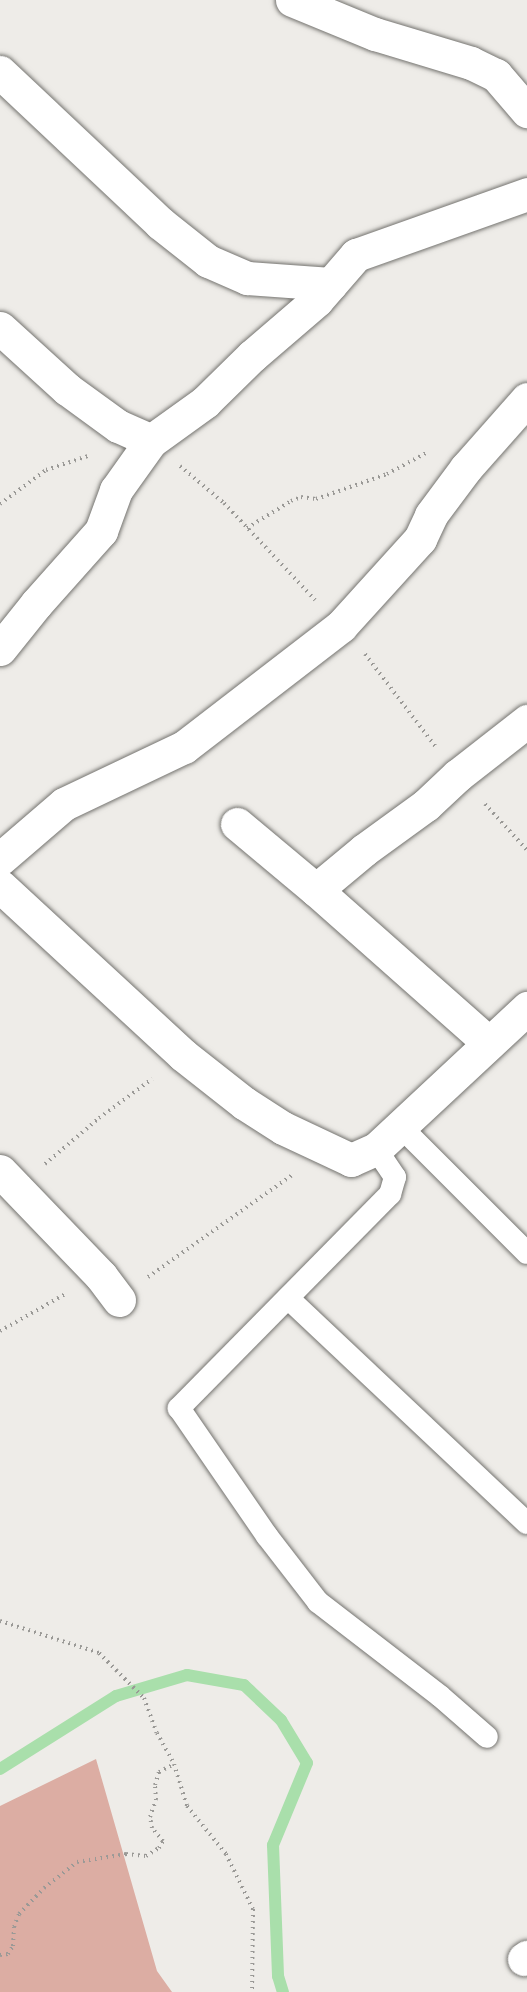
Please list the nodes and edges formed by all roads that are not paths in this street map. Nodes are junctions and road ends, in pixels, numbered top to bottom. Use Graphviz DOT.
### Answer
graph roads {
  1 [pos="292,0"];
  2 [pos="0,72"];
  3 [pos="527,111"];
  4 [pos="527,194"];
  5 [pos="331,284"];
  6 [pos="0,328"];
  7 [pos="527,399"];
  8 [pos="151,441"];
  9 [pos="0,649"];
  10 [pos="527,721"];
  11 [pos="237,825"];
  12 [pos="0,859"];
  13 [pos="0,886"];
  14 [pos="316,890"];
  15 [pos="527,1008"];
  16 [pos="489,1043"];
  17 [pos="401,1127"];
  18 [pos="376,1149"];
  19 [pos="8,1179"];
  20 [pos="527,1253"];
  21 [pos="110,1288"];
  22 [pos="288,1298"];
  23 [pos="527,1523"];
  24 [pos="487,1737"];
  1 -- 3 [label="street"];
  2 -- 5 [label="street"];
  4 -- 5 [label="street"];
  5 -- 8 [label="street"];
  6 -- 8 [label="street"];
  7 -- 12 [label="street"];
  8 -- 9 [label="street"];
  10 -- 14 [label="street"];
  11 -- 14 [label="street"];
  13 -- 18 [label="street"];
  14 -- 16 [label="street"];
  15 -- 16 [label="street"];
  16 -- 17 [label="street"];
  17 -- 18 [label="street"];
  17 -- 20 [label="lane"];
  18 -- 22 [label="lane"];
  19 -- 21 [label="street"];
  22 -- 23 [label="lane"];
  22 -- 24 [label="lane"];
}
